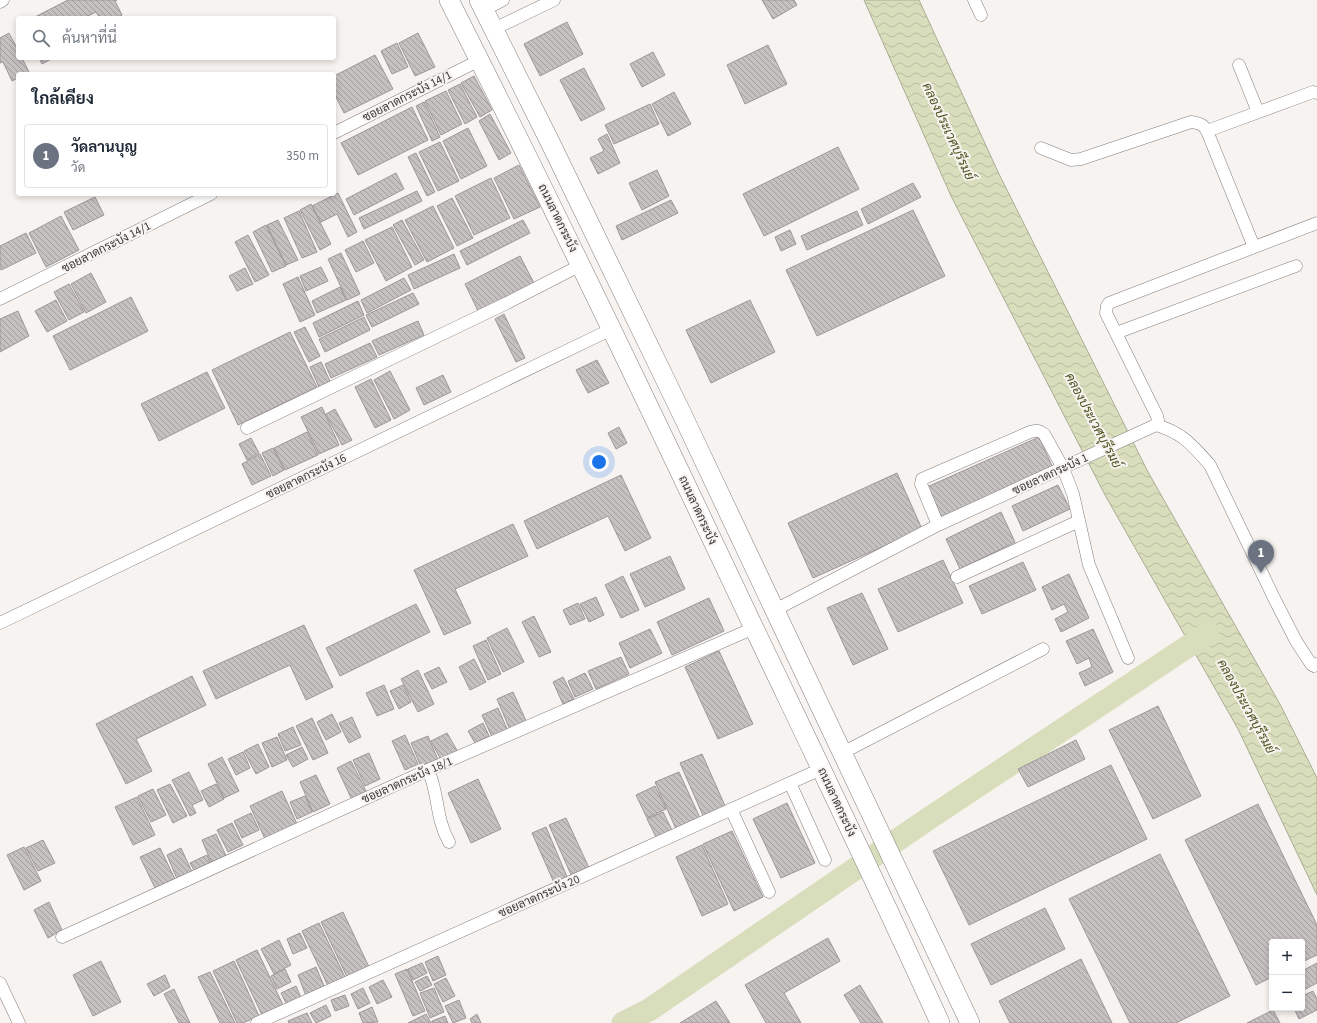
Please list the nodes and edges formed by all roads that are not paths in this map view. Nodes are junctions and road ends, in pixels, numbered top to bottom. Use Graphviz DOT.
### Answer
graph roads {
  1 [pos="3,0"];
  2 [pos="449,0"];
  3 [pos="503,0"];
  4 [pos="554,0"];
  5 [pos="974,0"];
  6 [pos="0,2"];
  7 [pos="481,5"];
  8 [pos="981,15"];
  9 [pos="494,29"];
  10 [pos="480,60"];
  11 [pos="1238,65"];
  12 [pos="1317,93"];
  13 [pos="1258,112"];
  14 [pos="1207,131"];
  15 [pos="336,132"];
  16 [pos="1041,148"];
  17 [pos="207,196"];
  18 [pos="1317,223"];
  19 [pos="1254,246"];
  20 [pos="581,265"];
  21 [pos="1296,266"];
  22 [pos="0,299"];
  23 [pos="612,329"];
  24 [pos="1116,333"];
  25 [pos="1156,425"];
  26 [pos="247,428"];
  27 [pos="1068,466"];
  28 [pos="1079,521"];
  29 [pos="938,525"];
  30 [pos="957,576"];
  31 [pos="775,610"];
  32 [pos="0,623"];
  33 [pos="754,628"];
  34 [pos="1043,649"];
  35 [pos="1128,658"];
  36 [pos="1317,664"];
  37 [pos="842,753"];
  38 [pos="821,768"];
  39 [pos="428,770"];
  40 [pos="790,783"];
  41 [pos="731,809"];
  42 [pos="448,842"];
  43 [pos="825,860"];
  44 [pos="769,892"];
  45 [pos="62,937"];
  46 [pos="0,983"];
  47 [pos="4,1002"];
  48 [pos="19,1023"];
  49 [pos="257,1023"];
  50 [pos="940,1023"];
  51 [pos="970,1023"];
  1 -- 6 [label="street"];
  2 -- 10 [label="main road, ถนนลาดกระบัง"];
  3 -- 7 [label="street"];
  4 -- 9 [label="street"];
  5 -- 8 [label="street"];
  7 -- 9 [label="main road, ถนนลาดกระบัง"];
  9 -- 31 [label="main road, ถนนลาดกระบัง"];
  10 -- 15 [label="street, ซอยลาดกระบัง 14/1"];
  10 -- 20 [label="main road, ถนนลาดกระบัง"];
  11 -- 13 [label="street"];
  12 -- 13 [label="street"];
  13 -- 14 [label="street"];
  14 -- 16 [label="street"];
  14 -- 19 [label="street"];
  17 -- 22 [label="street, ซอยลาดกระบัง 14/1"];
  18 -- 19 [label="street"];
  19 -- 24 [label="street"];
  20 -- 23 [label="main road, ถนนลาดกระบัง"];
  20 -- 26 [label="street"];
  21 -- 24 [label="street"];
  23 -- 32 [label="street, ซอยลาดกระบัง 16"];
  23 -- 33 [label="main road, ถนนลาดกระบัง"];
  24 -- 25 [label="street"];
  25 -- 27 [label="street, ซอยลาดกระบัง 1"];
  25 -- 36 [label="street"];
  27 -- 28 [label="street"];
  27 -- 29 [label="street, ซอยลาดกระบัง 1"];
  27 -- 29 [label="street"];
  28 -- 30 [label="street"];
  28 -- 35 [label="street"];
  29 -- 31 [label="street, ซอยลาดกระบัง 1"];
  31 -- 37 [label="main road, ถนนลาดกระบัง"];
  33 -- 38 [label="main road, ถนนลาดกระบัง"];
  33 -- 39 [label="street, ซอยลาดกระบัง 18/1"];
  34 -- 37 [label="street"];
  37 -- 51 [label="main road, ถนนลาดกระบัง"];
  38 -- 40 [label="street, ซอยลาดกระบัง 20"];
  38 -- 50 [label="main road, ถนนลาดกระบัง"];
  39 -- 42 [label="street"];
  39 -- 45 [label="street, ซอยลาดกระบัง 18/1"];
  40 -- 41 [label="street, ซอยลาดกระบัง 20"];
  40 -- 43 [label="street"];
  41 -- 44 [label="street"];
  41 -- 49 [label="street, ซอยลาดกระบัง 20"];
  46 -- 47 [label="street"];
  47 -- 48 [label="street"];
}
